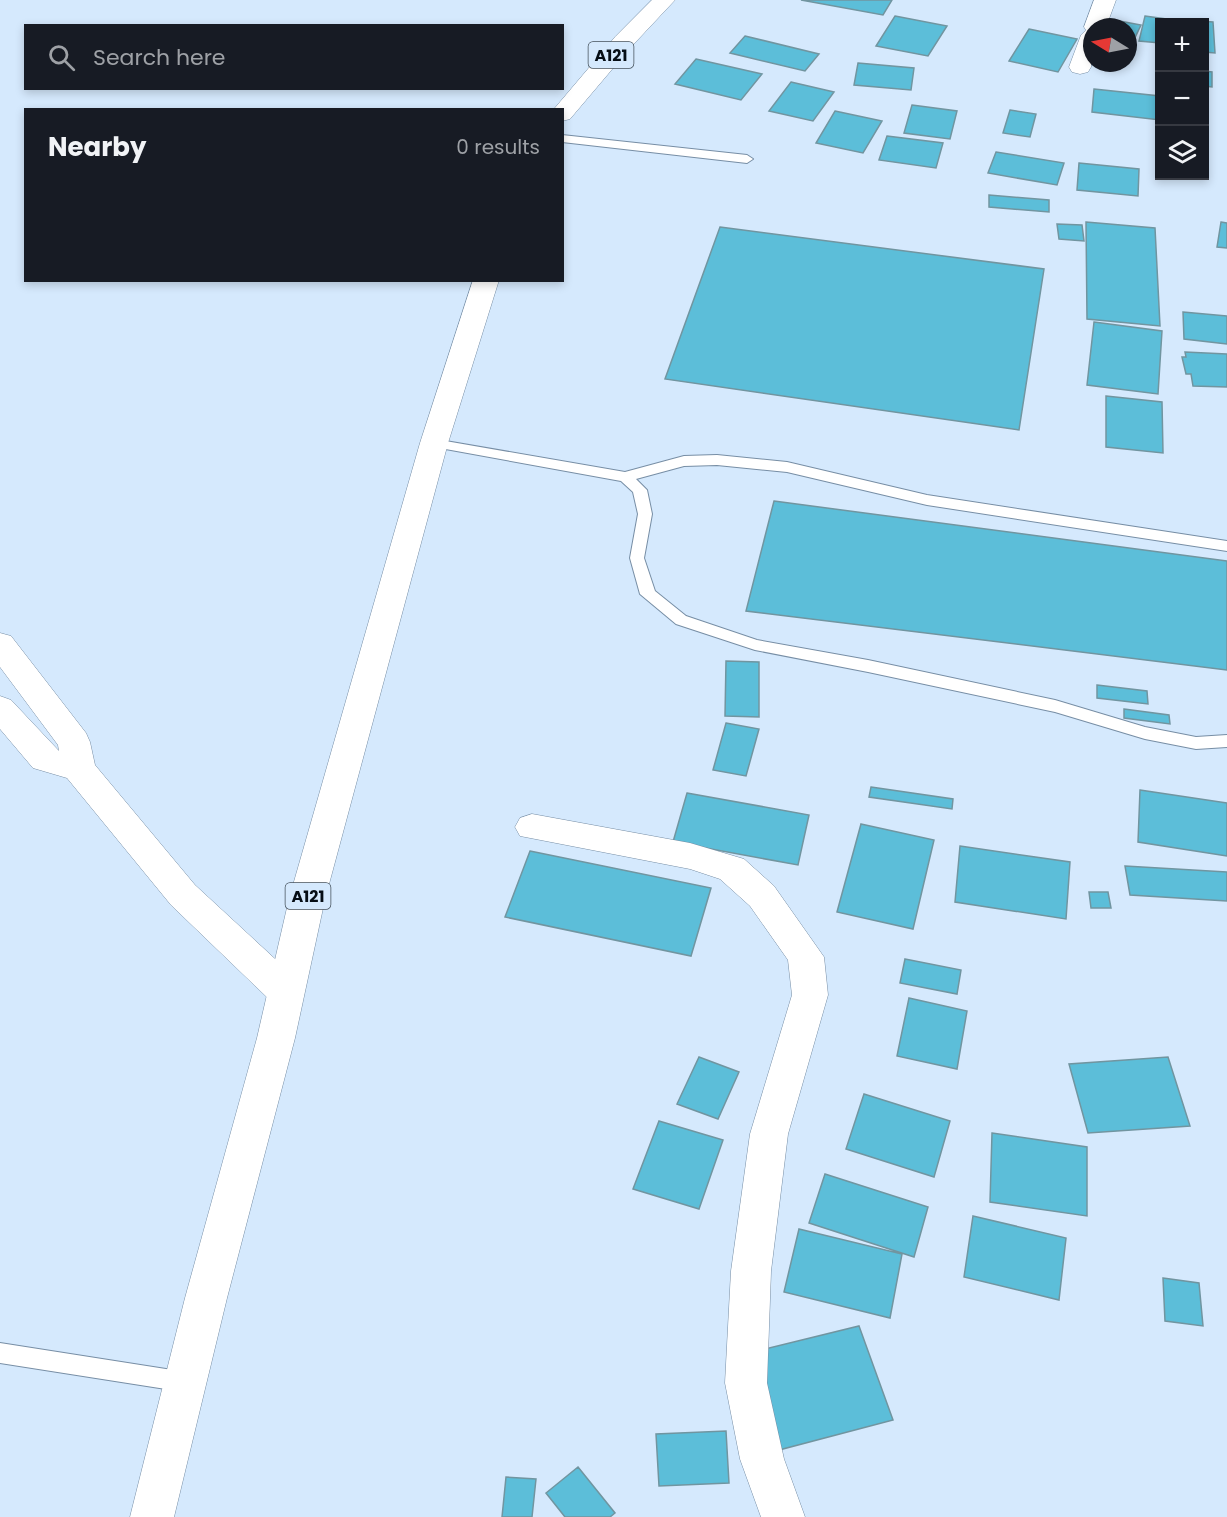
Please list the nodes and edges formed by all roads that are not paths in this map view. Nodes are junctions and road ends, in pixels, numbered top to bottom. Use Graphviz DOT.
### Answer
graph roads {
  1 [pos="664,0"];
  2 [pos="1105,0"];
  3 [pos="1098,18"];
  4 [pos="1083,60"];
  5 [pos="1080,68"];
  6 [pos="564,112"];
  7 [pos="564,138"];
  8 [pos="747,159"];
  9 [pos="485,282"];
  10 [pos="434,443"];
  11 [pos="624,477"];
  12 [pos="1227,546"];
  13 [pos="0,644"];
  14 [pos="0,708"];
  15 [pos="1227,741"];
  16 [pos="79,769"];
  17 [pos="532,827"];
  18 [pos="286,992"];
  19 [pos="0,1353"];
  20 [pos="185,1383"];
  21 [pos="152,1517"];
  22 [pos="783,1517"];
  1 -- 6 [label="main road, A121"];
  2 -- 3 [label="main road"];
  4 -- 5 [label="main road"];
  7 -- 8 [label="lane"];
  9 -- 10 [label="main road, A121"];
  10 -- 11 [label="lane"];
  10 -- 18 [label="main road, A121"];
  11 -- 12 [label="lane"];
  11 -- 15 [label="lane"];
  13 -- 16 [label="main road"];
  14 -- 16 [label="main road"];
  16 -- 18 [label="main road"];
  17 -- 22 [label="main road"];
  18 -- 20 [label="main road, A121"];
  19 -- 20 [label="lane"];
  20 -- 21 [label="main road, A121"];
}
